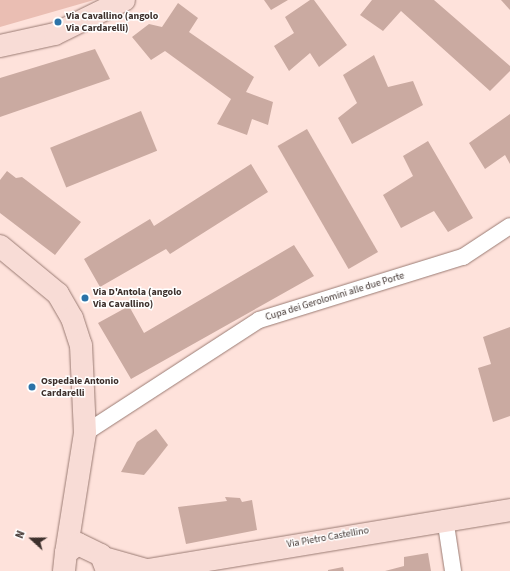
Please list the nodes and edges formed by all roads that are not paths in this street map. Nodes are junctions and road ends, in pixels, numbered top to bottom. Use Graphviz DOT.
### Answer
graph roads {
  1 [pos="124,0"];
  2 [pos="0,46"];
  3 [pos="510,226"];
  4 [pos="0,246"];
  5 [pos="85,433"];
  6 [pos="510,510"];
  7 [pos="445,518"];
  8 [pos="69,556"];
  9 [pos="106,565"];
  10 [pos="144,570"];
  11 [pos="453,571"];
  1 -- 2 [label="main road"];
  3 -- 5 [label="street, Cupa dei Gerolomini alle due Porte"];
  4 -- 5 [label="main road"];
  5 -- 8 [label="main road"];
  6 -- 7 [label="main road, Via Pietro Castellino"];
  7 -- 10 [label="main road, Via Pietro Castellino"];
  7 -- 11 [label="street"];
  8 -- 9 [label="main road, Via Pietro Castellino"];
  9 -- 10 [label="main road, Via Pietro Castellino"];
}
